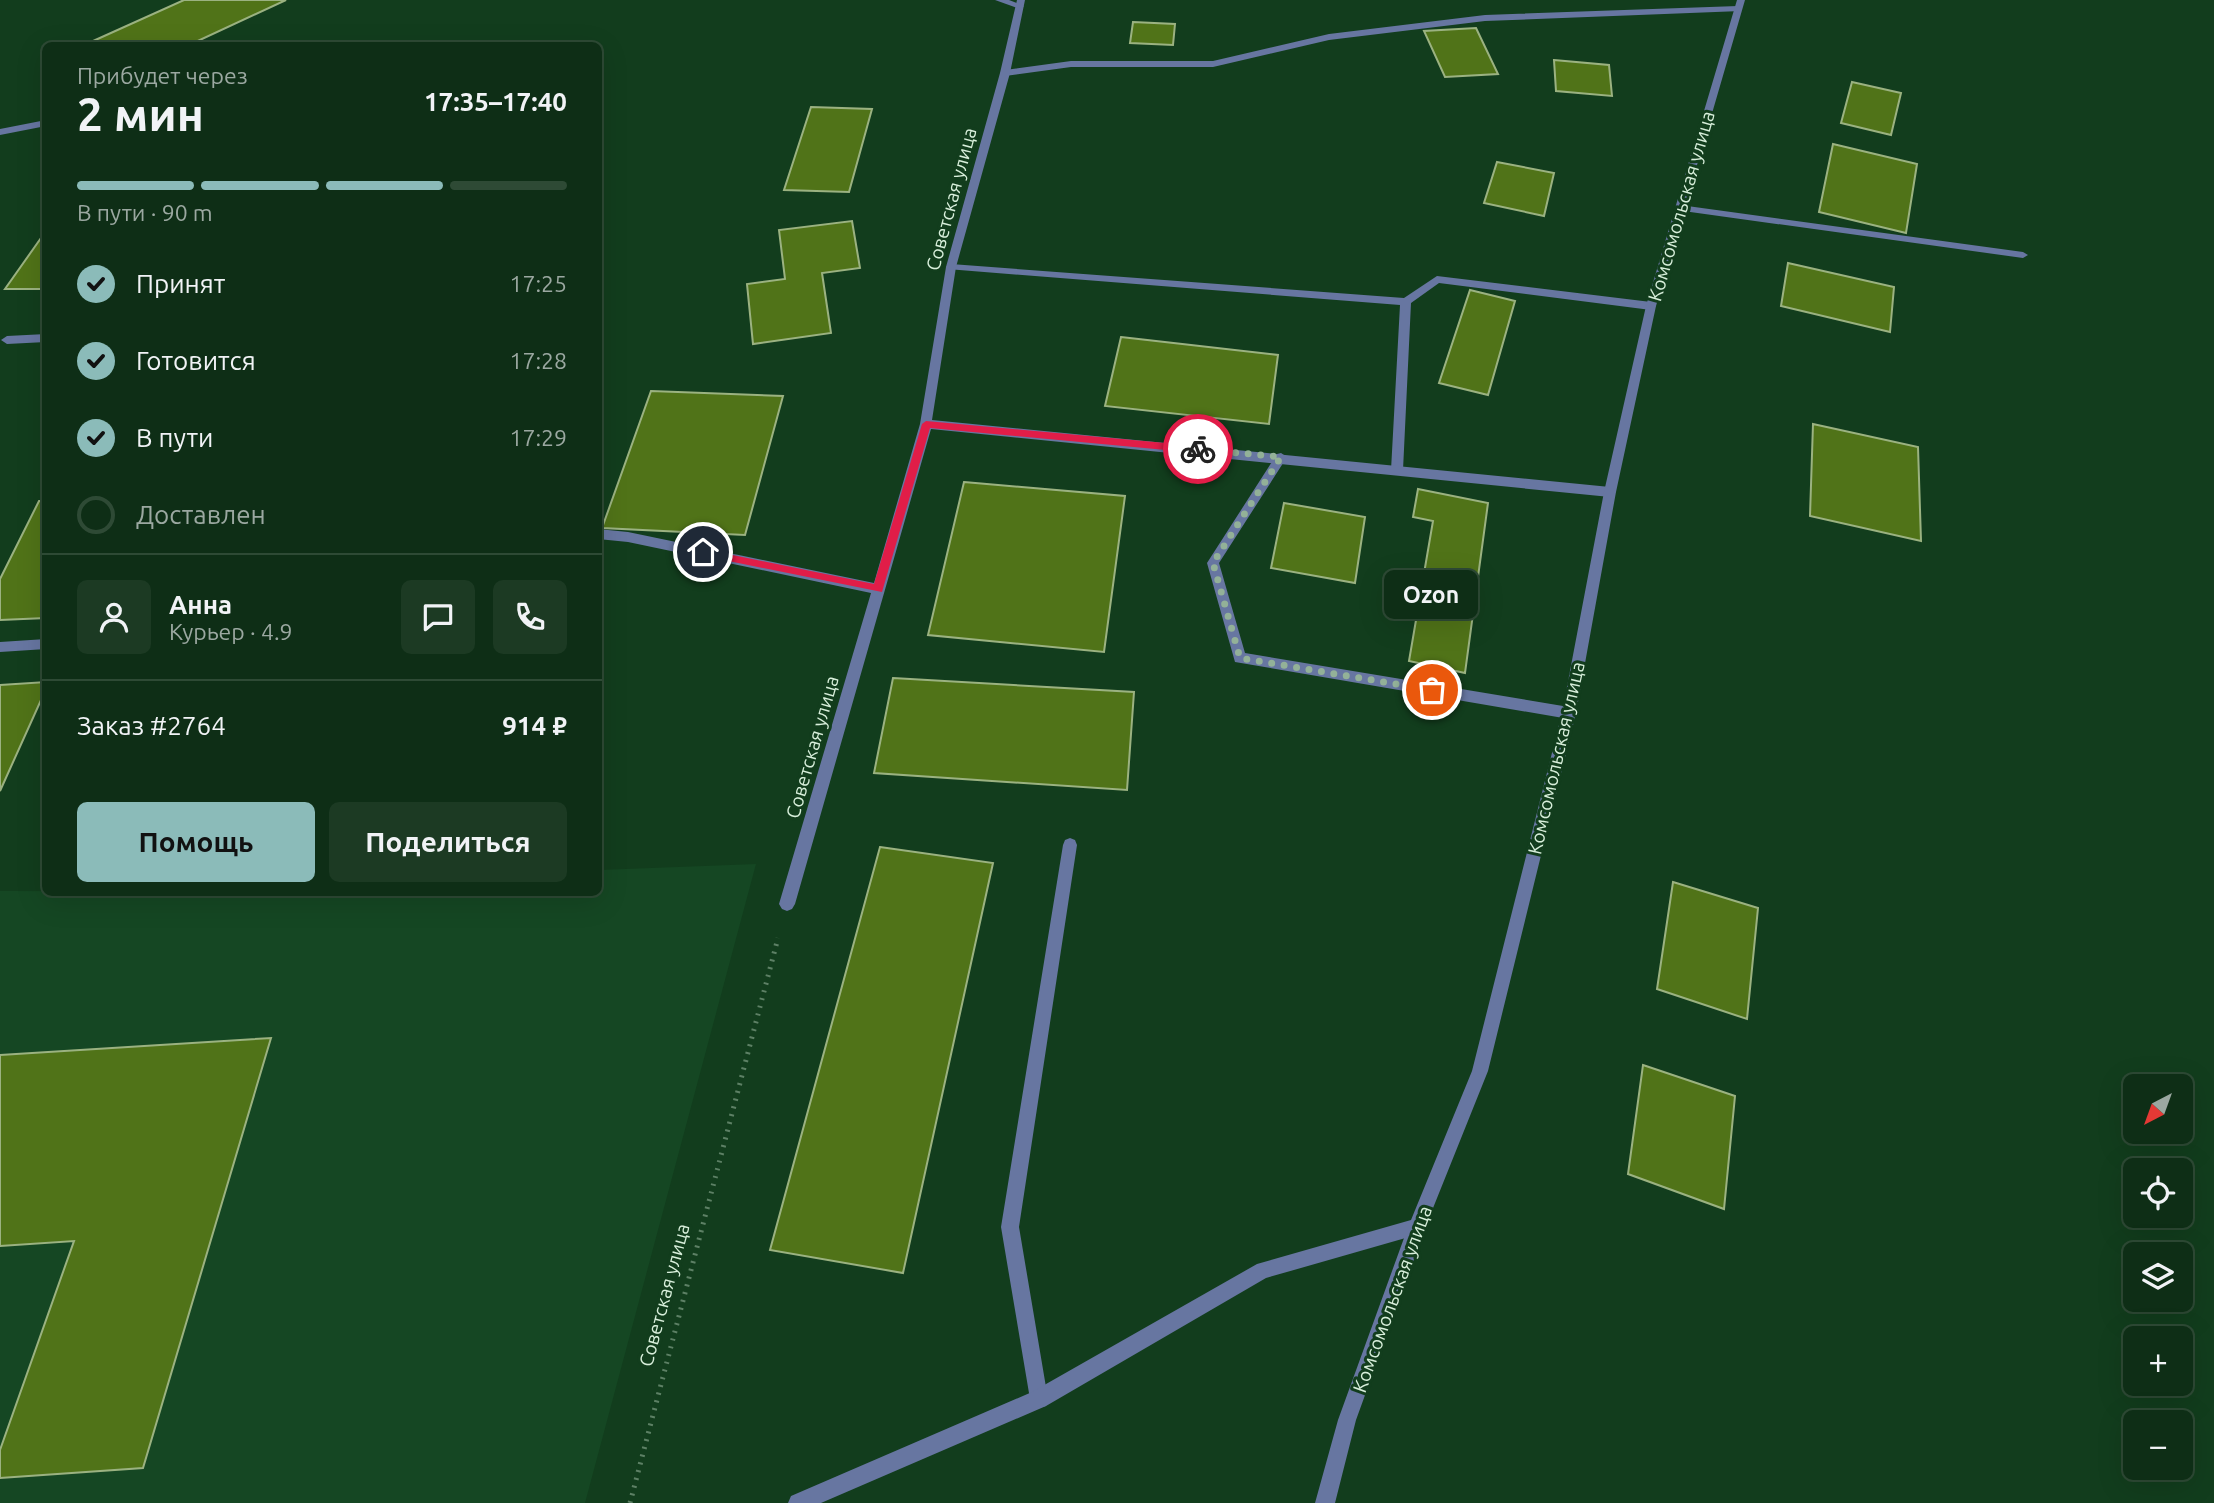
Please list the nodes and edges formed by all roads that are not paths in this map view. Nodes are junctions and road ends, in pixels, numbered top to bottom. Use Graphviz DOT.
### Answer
graph roads {
  1 [pos="999,0"];
  2 [pos="1020,3"];
  3 [pos="1740,5"];
  4 [pos="1005,73"];
  5 [pos="42,124"];
  6 [pos="0,132"];
  7 [pos="1680,208"];
  8 [pos="2023,255"];
  9 [pos="951,267"];
  10 [pos="1406,302"];
  11 [pos="1651,306"];
  12 [pos="42,338"];
  13 [pos="7,340"];
  14 [pos="926,424"];
  15 [pos="1281,457"];
  16 [pos="1397,470"];
  17 [pos="1609,492"];
  18 [pos="602,534"];
  19 [pos="878,589"];
  20 [pos="42,644"];
  21 [pos="0,647"];
  22 [pos="1569,713"];
  23 [pos="1070,845"];
  24 [pos="787,904"];
  25 [pos="1417,1227"];
  26 [pos="1039,1399"];
  27 [pos="798,1503"];
  28 [pos="1325,1503"];
  1 -- 2 [label="street"];
  2 -- 4 [label="street, Советская улица"];
  3 -- 4 [label="street"];
  3 -- 7 [label="street, Комсомольская улица"];
  4 -- 9 [label="street, Советская улица"];
  5 -- 6 [label="street"];
  7 -- 8 [label="street"];
  7 -- 11 [label="street, Комсомольская улица"];
  9 -- 10 [label="street"];
  9 -- 14 [label="street, Советская улица"];
  10 -- 11 [label="street"];
  10 -- 16 [label="street"];
  11 -- 17 [label="street, Комсомольская улица"];
  12 -- 13 [label="street"];
  14 -- 15 [label="street"];
  14 -- 19 [label="street, Советская улица"];
  15 -- 16 [label="street"];
  15 -- 22 [label="street"];
  16 -- 17 [label="street"];
  17 -- 22 [label="street, Комсомольская улица"];
  18 -- 19 [label="street"];
  19 -- 24 [label="street, Советская улица"];
  20 -- 21 [label="street"];
  22 -- 25 [label="street, Комсомольская улица"];
  23 -- 26 [label="street"];
  25 -- 26 [label="street"];
  25 -- 28 [label="street, Комсомольская улица"];
  26 -- 27 [label="street"];
}
